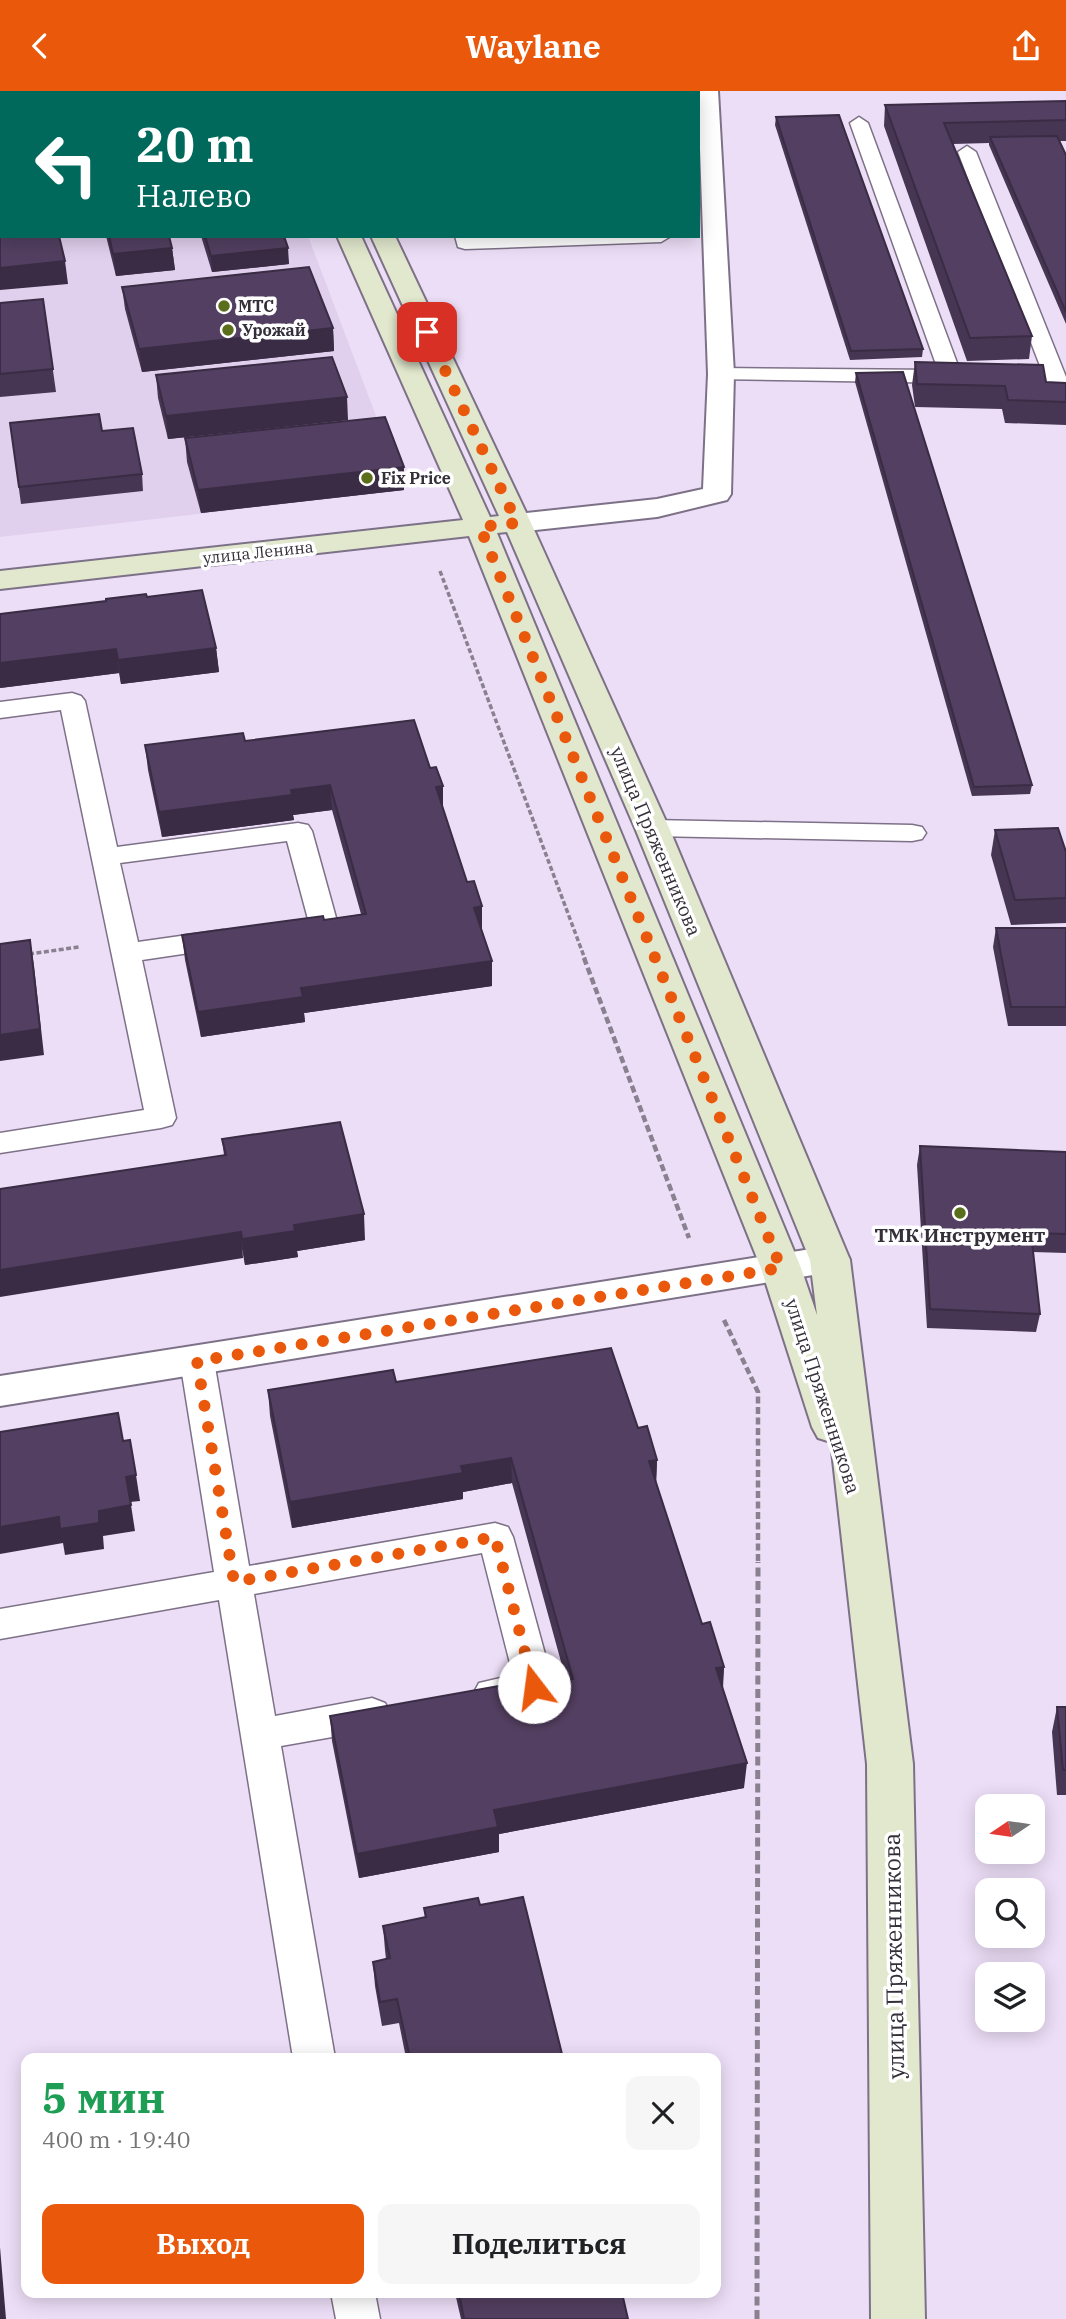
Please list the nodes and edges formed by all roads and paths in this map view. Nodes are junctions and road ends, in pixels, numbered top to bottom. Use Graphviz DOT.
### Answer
graph roads {
  1 [pos="707,91"];
  2 [pos="859,123"];
  3 [pos="967,152"];
  4 [pos="706,235"];
  5 [pos="350,238"];
  6 [pos="384,238"];
  7 [pos="465,238"];
  8 [pos="569,238"];
  9 [pos="721,374"];
  10 [pos="951,377"];
  11 [pos="978,378"];
  12 [pos="1032,382"];
  13 [pos="1062,385"];
  14 [pos="517,523"];
  15 [pos="480,527"];
  16 [pos="0,580"];
  17 [pos="0,710"];
  18 [pos="652,828"];
  19 [pos="912,834"];
  20 [pos="105,857"];
  21 [pos="125,946"];
  22 [pos="27,955"];
  23 [pos="0,1143"];
  24 [pos="830,1259"];
  25 [pos="781,1268"];
  26 [pos="197,1361"];
  27 [pos="0,1391"];
  28 [pos="860,1511"];
  29 [pos="234,1582"];
  30 [pos="0,1624"];
  31 [pos="466,1698"];
  32 [pos="411,1708"];
  33 [pos="260,1734"];
  34 [pos="313,2053"];
  35 [pos="354,2298"];
  36 [pos="358,2319"];
  37 [pos="898,2319"];
  1 -- 4 [label="street"];
  2 -- 10 [label="lane"];
  3 -- 13 [label="lane"];
  4 -- 9 [label="street"];
  5 -- 15 [label="main road, улица Пряженникова"];
  6 -- 14 [label="main road, улица Пряженникова"];
  7 -- 8 [label="lane"];
  9 -- 10 [label="lane"];
  9 -- 14 [label="street"];
  10 -- 11 [label="lane"];
  12 -- 13 [label="lane"];
  14 -- 15 [label="main road, улица Ленина"];
  14 -- 18 [label="main road, улица Пряженникова"];
  15 -- 16 [label="main road, улица Ленина"];
  15 -- 25 [label="main road, улица Пряженникова"];
  17 -- 20 [label="lane"];
  18 -- 19 [label="lane"];
  18 -- 24 [label="main road, улица Пряженникова"];
  20 -- 21 [label="lane"];
  20 -- 21 [label="lane"];
  21 -- 22 [label="path"];
  21 -- 23 [label="lane"];
  24 -- 25 [label="street"];
  24 -- 28 [label="main road, улица Пряженникова"];
  25 -- 26 [label="street"];
  25 -- 28 [label="main road, улица Пряженникова"];
  26 -- 27 [label="street"];
  26 -- 29 [label="lane"];
  28 -- 37 [label="main road, улица Пряженникова"];
  29 -- 30 [label="lane"];
  29 -- 31 [label="lane"];
  29 -- 33 [label="lane"];
  32 -- 33 [label="lane"];
  33 -- 34 [label="lane"];
  35 -- 36 [label="lane"];
}
